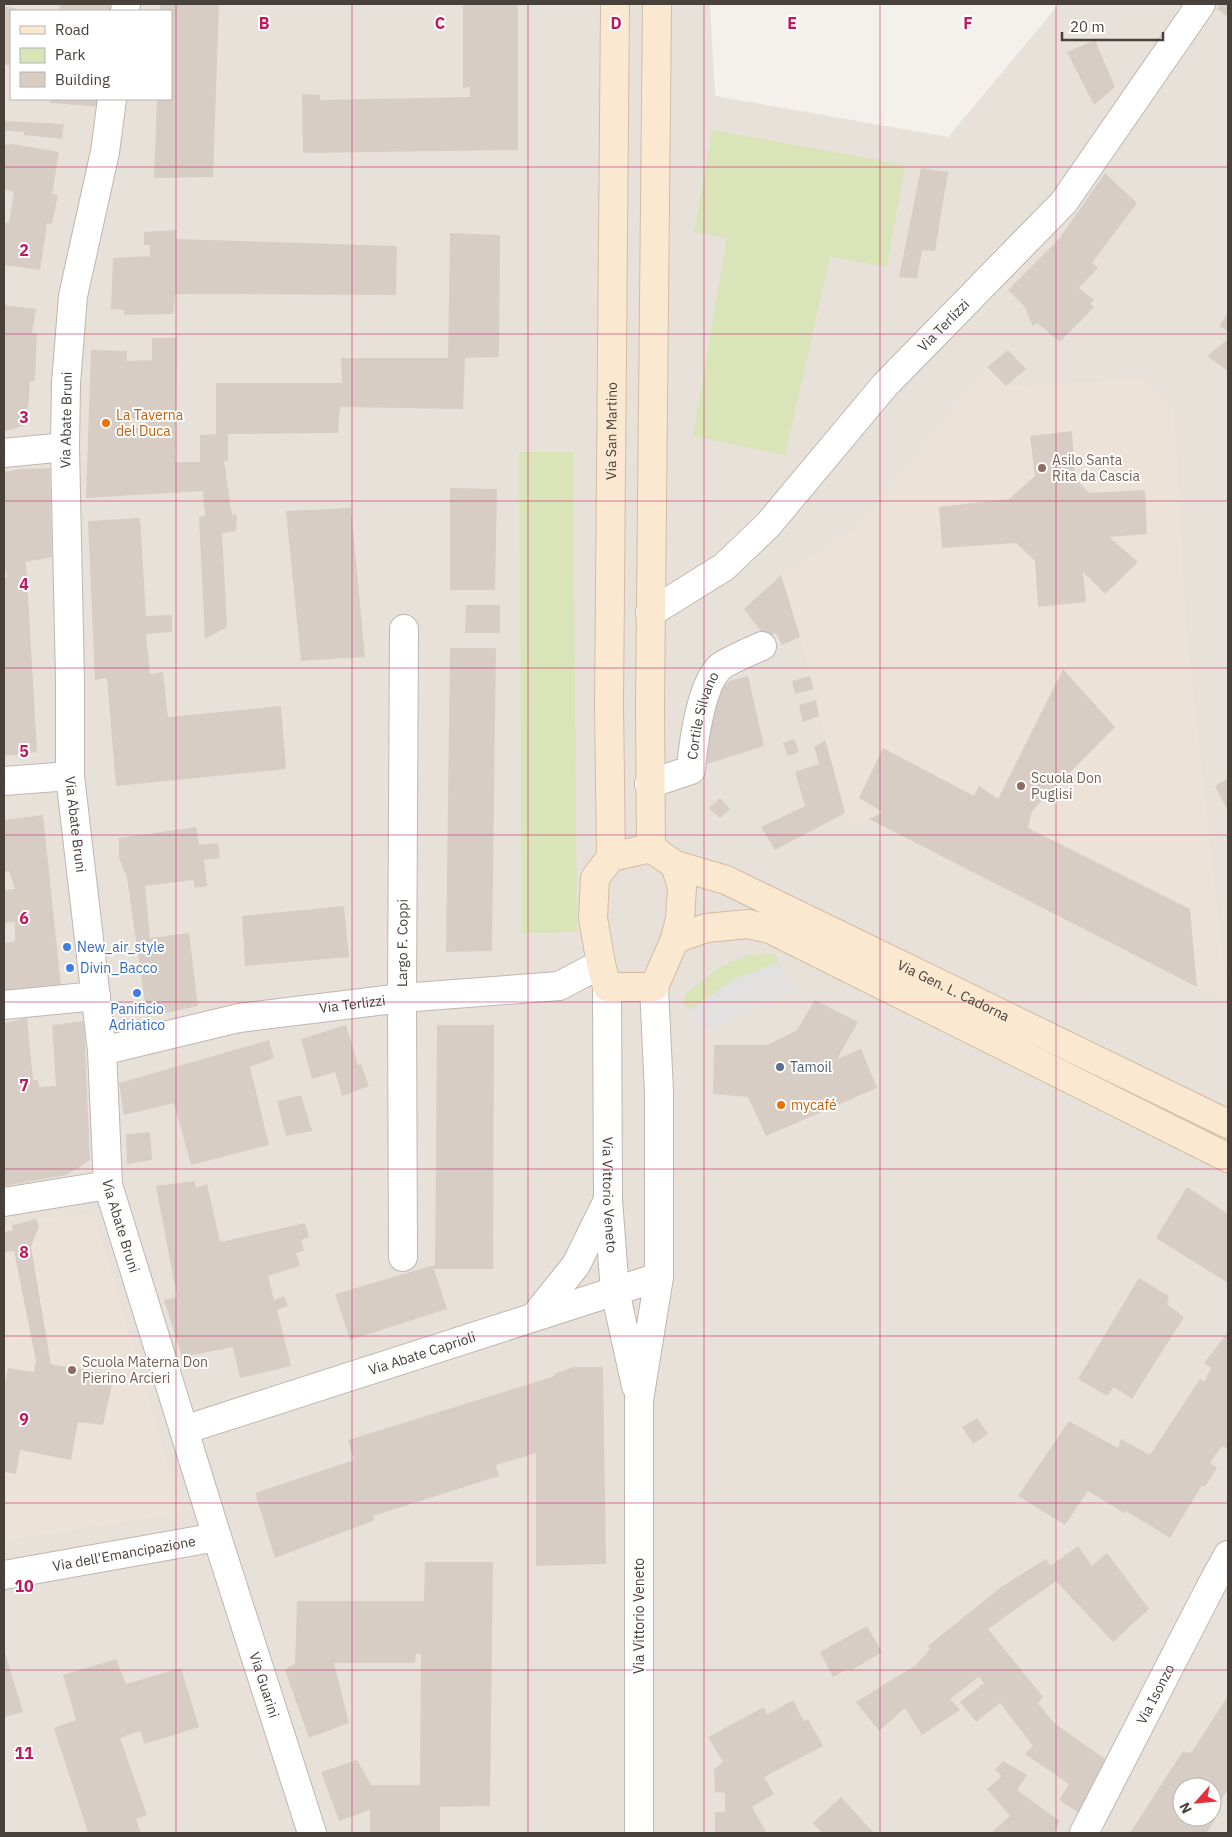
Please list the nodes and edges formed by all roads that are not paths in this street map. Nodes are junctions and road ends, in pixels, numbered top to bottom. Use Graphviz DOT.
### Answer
graph roads {
  1 [pos="615,4"];
  2 [pos="657,4"];
  3 [pos="1201,4"];
  4 [pos="112,100"];
  5 [pos="65,447"];
  6 [pos="4,453"];
  7 [pos="650,613"];
  8 [pos="404,630"];
  9 [pos="762,646"];
  10 [pos="70,776"];
  11 [pos="4,781"];
  12 [pos="649,784"];
  13 [pos="651,848"];
  14 [pos="611,857"];
  15 [pos="675,866"];
  16 [pos="675,940"];
  17 [pos="604,975"];
  18 [pos="654,987"];
  19 [pos="96,996"];
  20 [pos="402,998"];
  21 [pos="4,1005"];
  22 [pos="102,1051"];
  23 [pos="1228,1124"];
  24 [pos="1228,1158"];
  25 [pos="108,1185"];
  26 [pos="608,1200"];
  27 [pos="4,1202"];
  28 [pos="404,1257"];
  29 [pos="659,1277"];
  30 [pos="615,1291"];
  31 [pos="536,1316"];
  32 [pos="639,1400"];
  33 [pos="184,1430"];
  34 [pos="217,1538"];
  35 [pos="1228,1555"];
  36 [pos="4,1575"];
  37 [pos="312,1833"];
  38 [pos="638,1833"];
  39 [pos="1084,1833"];
  1 -- 14 [label="main road, Via San Martino"];
  2 -- 7 [label="main road"];
  3 -- 7 [label="street, Via Terlizzi"];
  4 -- 5 [label="street, Via Abate Bruni"];
  5 -- 6 [label="street"];
  5 -- 10 [label="street, Via Abate Bruni"];
  7 -- 12 [label="main road"];
  8 -- 20 [label="street, Largo F. Coppi"];
  9 -- 12 [label="street, Cortile Silvano"];
  10 -- 11 [label="street"];
  10 -- 19 [label="street, Via Abate Bruni"];
  12 -- 13 [label="main road"];
  13 -- 14 [label="main road"];
  13 -- 15 [label="main road"];
  14 -- 17 [label="main road"];
  15 -- 16 [label="main road"];
  15 -- 23 [label="main road, Via Gen. L. Cadorna"];
  16 -- 18 [label="main road"];
  16 -- 24 [label="main road, Via Gen. L. Cadorna"];
  17 -- 18 [label="main road"];
  17 -- 20 [label="street, Via Terlizzi"];
  17 -- 26 [label="street, Via Vittorio Veneto"];
  18 -- 29 [label="street, Via Vittorio Veneto"];
  19 -- 21 [label="street"];
  19 -- 22 [label="street, Via Abate Bruni"];
  20 -- 22 [label="street, Via Terlizzi"];
  20 -- 28 [label="street, Largo F. Coppi"];
  22 -- 25 [label="street, Via Abate Bruni"];
  25 -- 27 [label="street"];
  25 -- 33 [label="street, Via Abate Bruni"];
  26 -- 30 [label="street, Via Vittorio Veneto"];
  26 -- 31 [label="street"];
  29 -- 30 [label="street, Via Abate Caprioli"];
  29 -- 32 [label="street, Via Vittorio Veneto"];
  30 -- 31 [label="street, Via Abate Caprioli"];
  30 -- 32 [label="street, Via Vittorio Veneto"];
  31 -- 33 [label="street, Via Abate Caprioli"];
  32 -- 38 [label="street, Via Vittorio Veneto"];
  33 -- 34 [label="street, Via Abate Bruni"];
  34 -- 36 [label="street, Via dell'Emancipazione"];
  34 -- 37 [label="street, Via Guarini"];
  35 -- 39 [label="street, Via Isonzo"];
}
